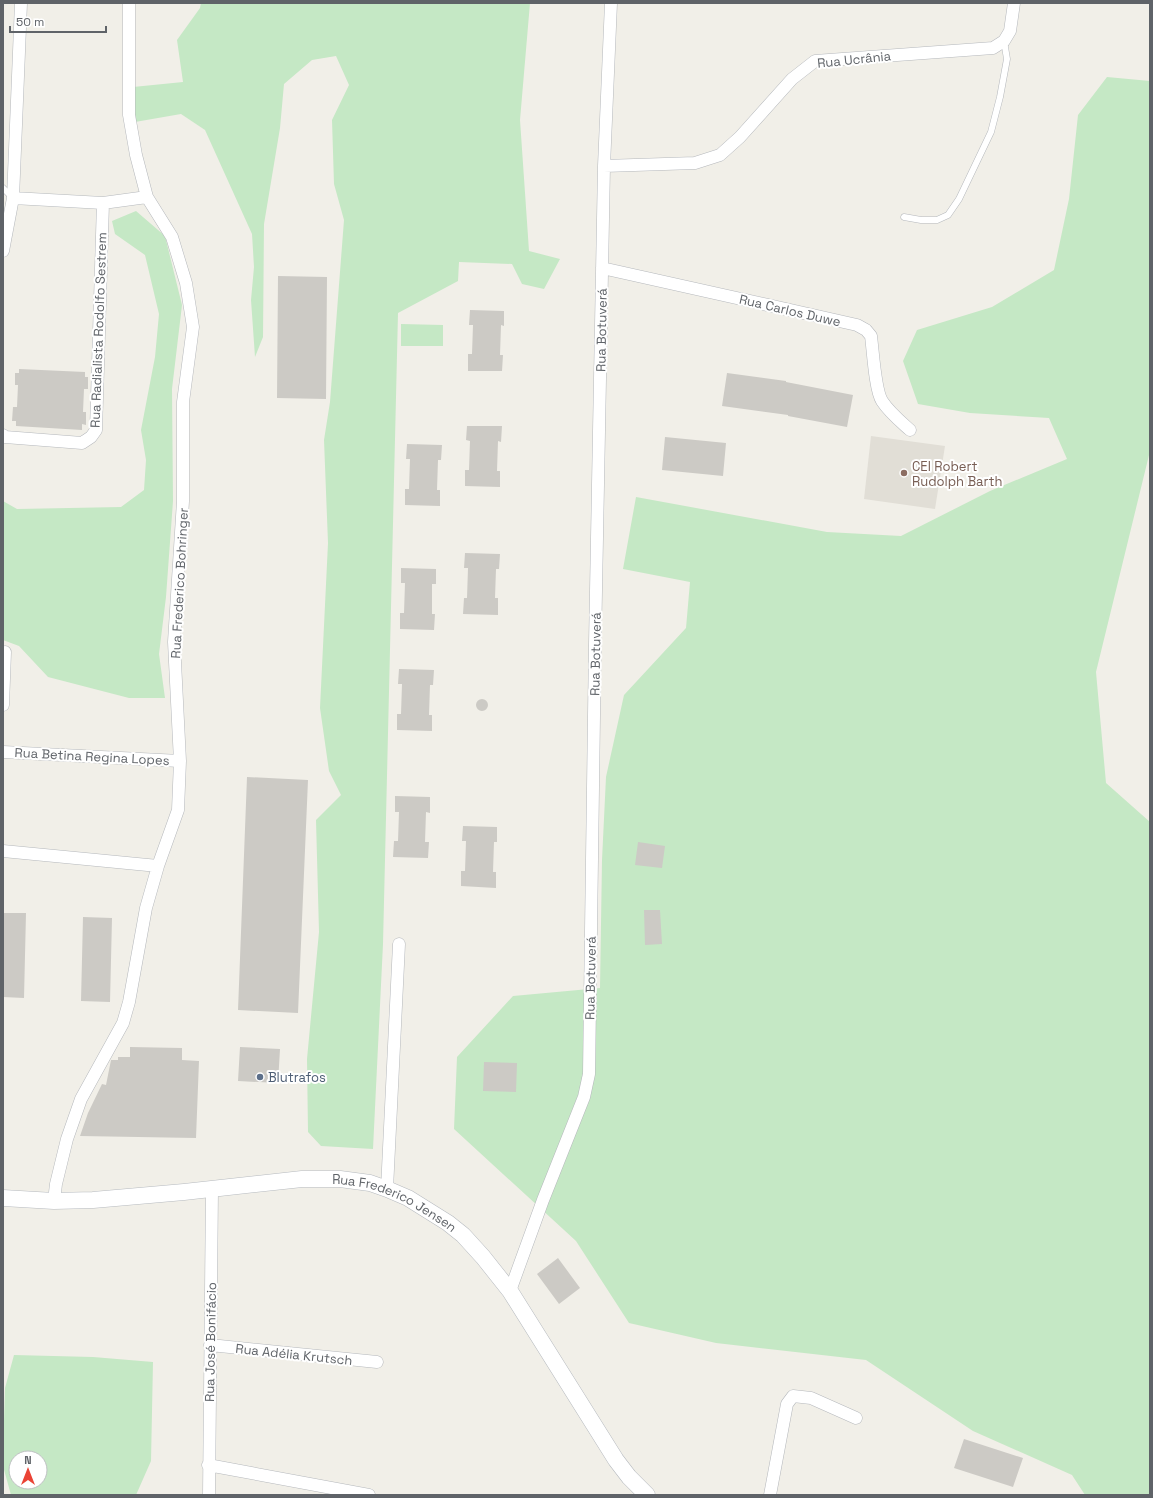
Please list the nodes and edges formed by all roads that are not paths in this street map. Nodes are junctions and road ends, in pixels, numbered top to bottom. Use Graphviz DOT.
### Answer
graph roads {
  1 [pos="21,3"];
  2 [pos="128,3"];
  3 [pos="612,3"];
  4 [pos="1014,3"];
  5 [pos="1004,41"];
  6 [pos="604,166"];
  7 [pos="3,188"];
  8 [pos="147,197"];
  9 [pos="13,198"];
  10 [pos="103,203"];
  11 [pos="904,217"];
  12 [pos="3,251"];
  13 [pos="602,268"];
  14 [pos="910,430"];
  15 [pos="3,435"];
  16 [pos="5,652"];
  17 [pos="3,705"];
  18 [pos="3,752"];
  19 [pos="180,761"];
  20 [pos="3,851"];
  21 [pos="158,866"];
  22 [pos="399,944"];
  23 [pos="387,1188"];
  24 [pos="212,1189"];
  25 [pos="3,1198"];
  26 [pos="54,1201"];
  27 [pos="510,1291"];
  28 [pos="210,1345"];
  29 [pos="378,1362"];
  30 [pos="856,1418"];
  31 [pos="208,1465"];
  32 [pos="209,1495"];
  33 [pos="369,1495"];
  34 [pos="647,1495"];
  35 [pos="770,1495"];
  1 -- 9 [label="street"];
  2 -- 8 [label="street, Rua Frederico Bohringer"];
  3 -- 6 [label="street, Rua Botuverá"];
  4 -- 5 [label="street"];
  5 -- 6 [label="street, Rua Ucrânia"];
  5 -- 11 [label="lane"];
  6 -- 13 [label="street, Rua Botuverá"];
  7 -- 9 [label="lane"];
  8 -- 10 [label="street"];
  8 -- 19 [label="street, Rua Frederico Bohringer"];
  9 -- 10 [label="street"];
  9 -- 12 [label="street"];
  10 -- 15 [label="street, Rua Radialista Rodolfo Sestrem"];
  13 -- 14 [label="street, Rua Carlos Duwe"];
  13 -- 27 [label="street, Rua Botuverá"];
  16 -- 17 [label="street"];
  18 -- 19 [label="street, Rua Betina Regina Lopes"];
  19 -- 21 [label="street, Rua Frederico Bohringer"];
  20 -- 21 [label="street"];
  21 -- 26 [label="street, Rua Frederico Bohringer"];
  22 -- 23 [label="street"];
  23 -- 24 [label="main road, Rua Frederico Jensen"];
  23 -- 27 [label="main road, Rua Frederico Jensen"];
  24 -- 26 [label="main road, Rua Frederico Jensen"];
  24 -- 28 [label="street, Rua José Bonifácio"];
  25 -- 26 [label="main road, Rua Frederico Jensen"];
  27 -- 34 [label="main road, Rua Frederico Jensen"];
  28 -- 29 [label="street, Rua Adélia Krutsch"];
  28 -- 31 [label="street, Rua José Bonifácio"];
  30 -- 35 [label="street"];
  31 -- 32 [label="street, Rua José Bonifácio"];
  31 -- 33 [label="street"];
}
